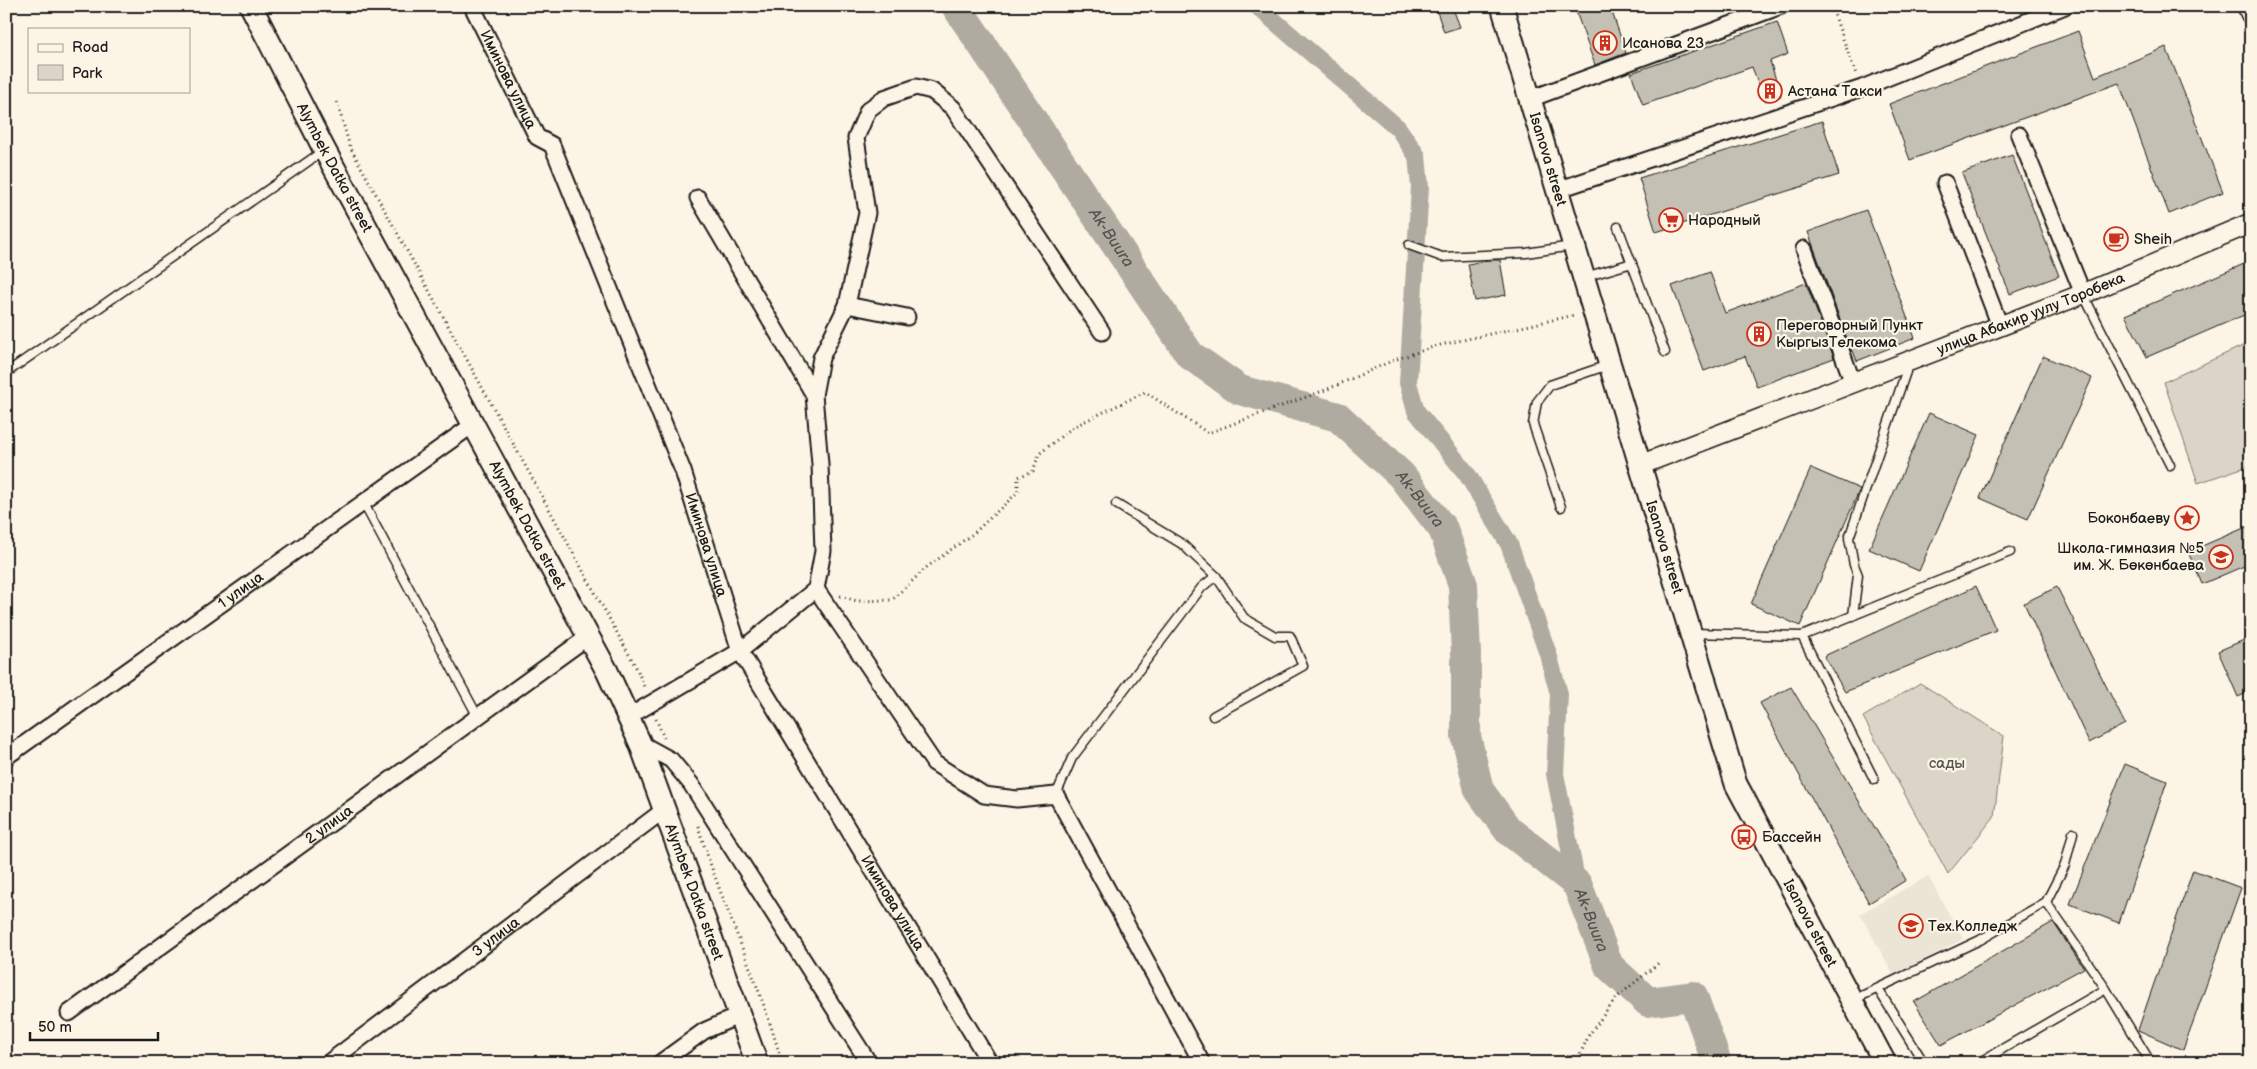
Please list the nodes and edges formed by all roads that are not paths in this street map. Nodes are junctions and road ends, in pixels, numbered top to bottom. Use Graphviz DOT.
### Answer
graph roads {
  1 [pos="251,6"];
  2 [pos="472,6"];
  3 [pos="1502,6"];
  4 [pos="1781,6"];
  5 [pos="2065,6"];
  6 [pos="2247,6"];
  7 [pos="2251,15"];
  8 [pos="1530,99"];
  9 [pos="2019,135"];
  10 [pos="324,150"];
  11 [pos="1945,183"];
  12 [pos="1557,190"];
  13 [pos="698,198"];
  14 [pos="2251,223"];
  15 [pos="1618,227"];
  16 [pos="1409,245"];
  17 [pos="1574,245"];
  18 [pos="1804,249"];
  19 [pos="1632,263"];
  20 [pos="1584,277"];
  21 [pos="2083,294"];
  22 [pos="847,305"];
  23 [pos="907,317"];
  24 [pos="2000,326"];
  25 [pos="1102,332"];
  26 [pos="1665,352"];
  27 [pos="1909,361"];
  28 [pos="1610,365"];
  29 [pos="6,373"];
  30 [pos="1853,383"];
  31 [pos="814,395"];
  32 [pos="474,424"];
  33 [pos="1640,465"];
  34 [pos="2170,465"];
  35 [pos="363,502"];
  36 [pos="1116,504"];
  37 [pos="1561,507"];
  38 [pos="2010,552"];
  39 [pos="1216,576"];
  40 [pos="816,590"];
  41 [pos="1853,616"];
  42 [pos="1690,632"];
  43 [pos="589,636"];
  44 [pos="1802,636"];
  45 [pos="740,652"];
  46 [pos="1213,716"];
  47 [pos="478,717"];
  48 [pos="628,717"];
  49 [pos="640,743"];
  50 [pos="6,757"];
  51 [pos="1874,779"];
  52 [pos="1056,795"];
  53 [pos="664,810"];
  54 [pos="2073,833"];
  55 [pos="2046,902"];
  56 [pos="1878,989"];
  57 [pos="2106,989"];
  58 [pos="1851,1001"];
  59 [pos="69,1013"];
  60 [pos="740,1015"];
  61 [pos="328,1063"];
  62 [pos="660,1063"];
  63 [pos="757,1063"];
  64 [pos="869,1063"];
  65 [pos="990,1063"];
  66 [pos="1202,1063"];
  67 [pos="1886,1063"];
  68 [pos="1924,1063"];
  69 [pos="1978,1063"];
  70 [pos="2151,1063"];
  1 -- 10 [label="main road, Alymbek Datka street"];
  2 -- 45 [label="street, Иминова улица"];
  3 -- 8 [label="main road, Isanova street"];
  4 -- 8 [label="street"];
  5 -- 12 [label="street"];
  6 -- 7 [label="street"];
  8 -- 12 [label="main road, Isanova street"];
  9 -- 21 [label="street"];
  10 -- 29 [label="lane"];
  10 -- 32 [label="main road, Alymbek Datka street"];
  11 -- 24 [label="street"];
  12 -- 17 [label="main road, Isanova street"];
  13 -- 31 [label="street"];
  14 -- 21 [label="street, улица Абакир уулу Торобека"];
  15 -- 19 [label="lane"];
  16 -- 17 [label="lane"];
  17 -- 20 [label="main road, Isanova street"];
  18 -- 30 [label="street"];
  19 -- 20 [label="lane"];
  19 -- 26 [label="lane"];
  20 -- 28 [label="main road, Isanova street"];
  21 -- 24 [label="street, улица Абакир уулу Торобека"];
  21 -- 34 [label="lane"];
  22 -- 23 [label="street"];
  22 -- 25 [label="street"];
  22 -- 31 [label="street"];
  24 -- 27 [label="street, улица Абакир уулу Торобека"];
  27 -- 30 [label="street, улица Абакир уулу Торобека"];
  27 -- 41 [label="lane"];
  28 -- 33 [label="main road, Isanova street"];
  28 -- 37 [label="lane"];
  30 -- 33 [label="street, улица Абакир уулу Торобека"];
  31 -- 40 [label="street"];
  32 -- 35 [label="street, 1 улица"];
  32 -- 43 [label="main road, Alymbek Datka street"];
  33 -- 42 [label="main road, Isanova street"];
  35 -- 47 [label="lane"];
  35 -- 50 [label="street, 1 улица"];
  36 -- 39 [label="lane"];
  38 -- 41 [label="lane"];
  39 -- 46 [label="lane"];
  39 -- 52 [label="lane"];
  40 -- 45 [label="street"];
  40 -- 52 [label="street"];
  41 -- 44 [label="lane"];
  42 -- 44 [label="lane"];
  42 -- 58 [label="main road, Isanova street"];
  43 -- 47 [label="street, 2 улица"];
  43 -- 48 [label="main road, Alymbek Datka street"];
  44 -- 51 [label="lane"];
  45 -- 48 [label="street"];
  45 -- 65 [label="street, Иминова улица"];
  47 -- 59 [label="street, 2 улица"];
  48 -- 49 [label="main road, Alymbek Datka street"];
  49 -- 53 [label="main road, Alymbek Datka street"];
  49 -- 64 [label="street"];
  52 -- 66 [label="street"];
  53 -- 60 [label="main road, Alymbek Datka street"];
  53 -- 61 [label="street, 3 улица"];
  54 -- 55 [label="lane"];
  55 -- 56 [label="lane"];
  55 -- 57 [label="lane"];
  56 -- 58 [label="lane"];
  56 -- 68 [label="lane"];
  57 -- 69 [label="lane"];
  57 -- 70 [label="lane"];
  58 -- 67 [label="main road, Isanova street"];
  60 -- 62 [label="street"];
  60 -- 63 [label="main road, Alymbek Datka street"];
}
